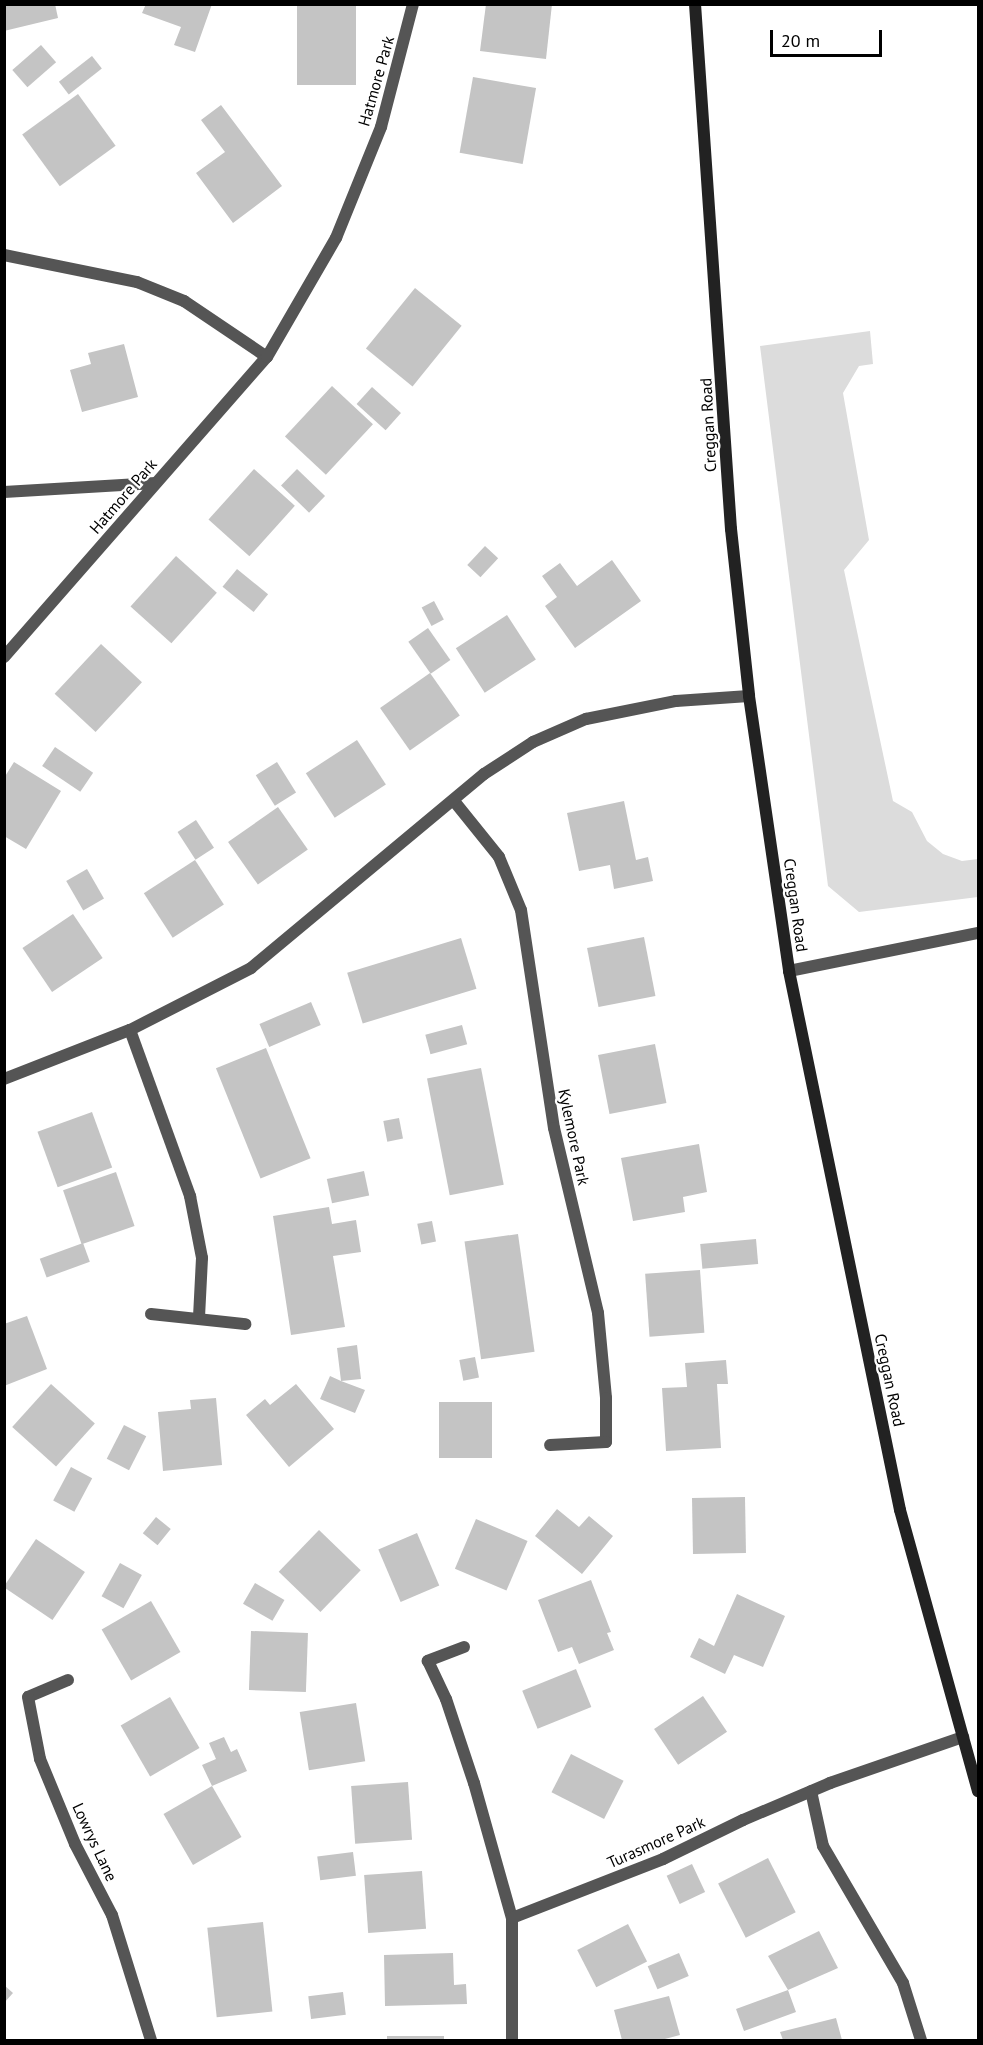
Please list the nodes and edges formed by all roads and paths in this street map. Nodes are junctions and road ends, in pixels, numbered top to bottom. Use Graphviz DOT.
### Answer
graph roads {
  1 [pos="413,4"];
  2 [pos="695,4"];
  3 [pos="4,255"];
  4 [pos="267,357"];
  5 [pos="156,483"];
  6 [pos="4,492"];
  7 [pos="4,657"];
  8 [pos="749,696"];
  9 [pos="454,801"];
  10 [pos="978,933"];
  11 [pos="789,971"];
  12 [pos="130,1030"];
  13 [pos="4,1079"];
  14 [pos="151,1314"];
  15 [pos="199,1318"];
  16 [pos="245,1324"];
  17 [pos="550,1445"];
  18 [pos="464,1647"];
  19 [pos="68,1680"];
  20 [pos="963,1737"];
  21 [pos="811,1791"];
  22 [pos="978,1791"];
  23 [pos="512,1918"];
  24 [pos="151,2040"];
  25 [pos="512,2040"];
  26 [pos="921,2040"];
  1 -- 4 [label="street, Hatmore Park"];
  2 -- 8 [label="main road, Creggan Road"];
  3 -- 4 [label="street"];
  4 -- 5 [label="street, Hatmore Park"];
  5 -- 6 [label="street"];
  5 -- 7 [label="street, Hatmore Park"];
  8 -- 9 [label="street"];
  8 -- 11 [label="main road, Creggan Road"];
  9 -- 12 [label="street"];
  9 -- 17 [label="street, Kylemore Park"];
  10 -- 11 [label="street"];
  11 -- 20 [label="main road, Creggan Road"];
  12 -- 13 [label="street"];
  12 -- 15 [label="street"];
  14 -- 15 [label="street"];
  15 -- 16 [label="street"];
  18 -- 23 [label="street"];
  19 -- 24 [label="street, Lowrys Lane"];
  20 -- 21 [label="street, Turasmore Park"];
  20 -- 22 [label="main road, Creggan Road"];
  21 -- 23 [label="street, Turasmore Park"];
  21 -- 26 [label="street"];
  23 -- 25 [label="street"];
}
